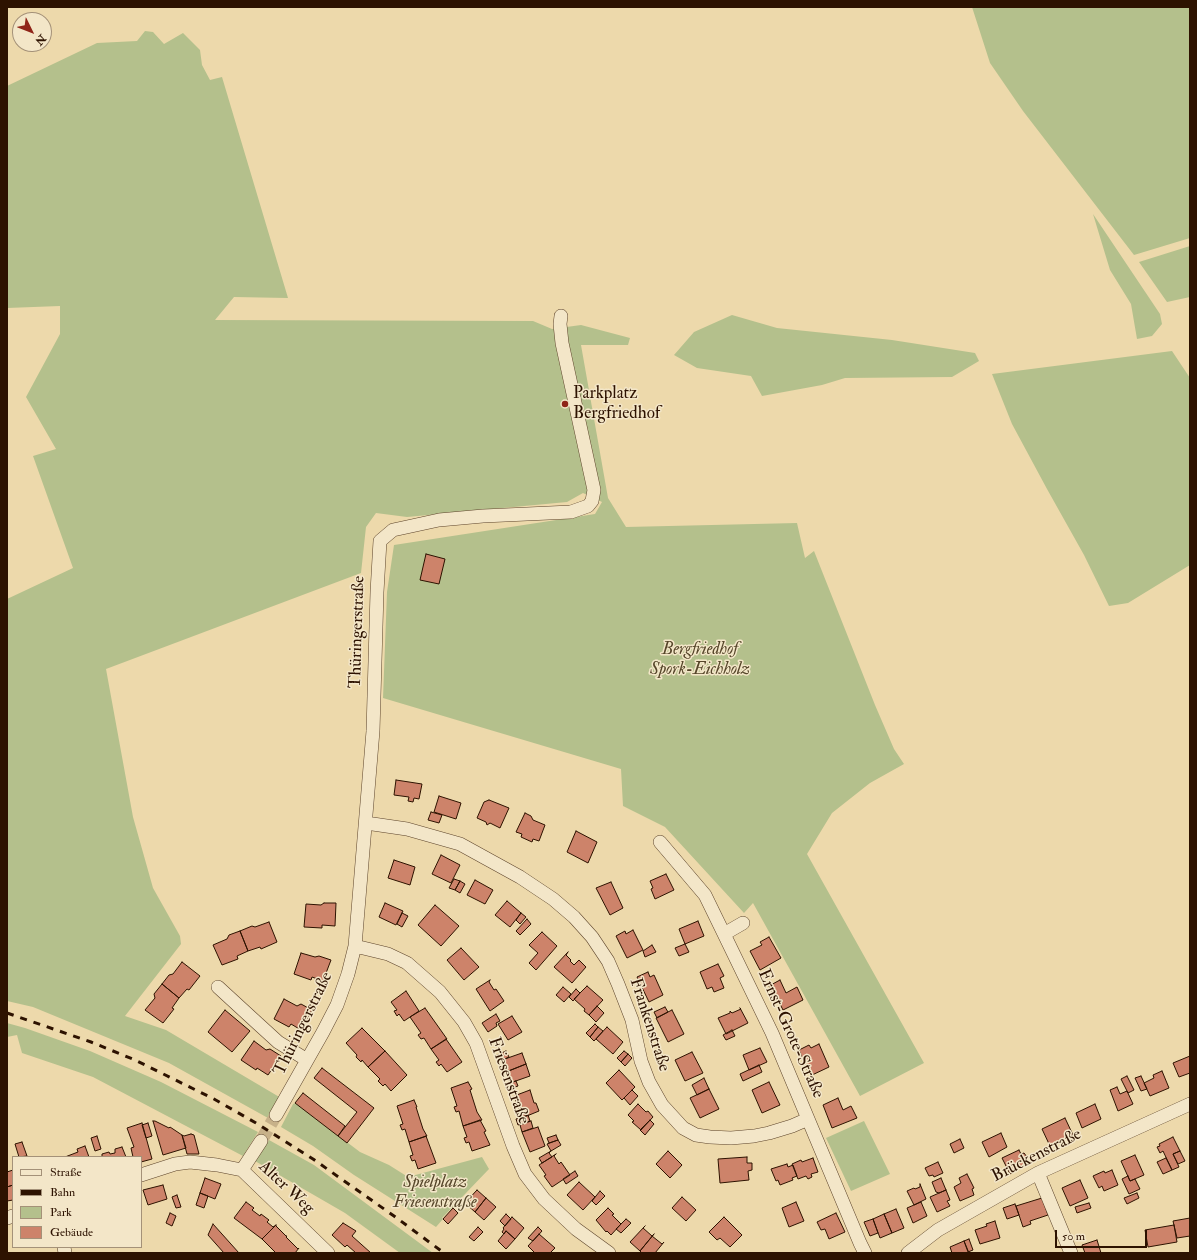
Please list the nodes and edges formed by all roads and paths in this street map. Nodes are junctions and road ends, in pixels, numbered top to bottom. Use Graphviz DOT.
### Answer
graph roads {
  1 [pos="561,316"];
  2 [pos="366,823"];
  3 [pos="660,842"];
  4 [pos="742,923"];
  5 [pos="724,934"];
  6 [pos="355,946"];
  7 [pos="218,987"];
  8 [pos="307,1060"];
  9 [pos="1190,1105"];
  10 [pos="276,1115"];
  11 [pos="808,1120"];
  12 [pos="261,1141"];
  13 [pos="242,1170"];
  14 [pos="1038,1173"];
  15 [pos="142,1174"];
  16 [pos="321,1251"];
  17 [pos="609,1253"];
  18 [pos="865,1253"];
  19 [pos="908,1253"];
  20 [pos="1071,1253"];
  1 -- 2 [label="street, Thüringerstraße"];
  2 -- 6 [label="street, Thüringerstraße"];
  2 -- 11 [label="street, Frankenstraße"];
  3 -- 5 [label="street, Ernst-Grote-Straße"];
  4 -- 5 [label="street"];
  5 -- 11 [label="street, Ernst-Grote-Straße"];
  6 -- 8 [label="street, Thüringerstraße"];
  6 -- 17 [label="street, Friesenstraße"];
  7 -- 8 [label="street"];
  8 -- 10 [label="street, Thüringerstraße"];
  9 -- 14 [label="street, Brückenstraße"];
  11 -- 18 [label="street, Ernst-Grote-Straße"];
  12 -- 13 [label="street"];
  13 -- 15 [label="street, Alter Weg"];
  13 -- 16 [label="street, Alter Weg"];
  14 -- 19 [label="street, Brückenstraße"];
  14 -- 20 [label="street"];
}
